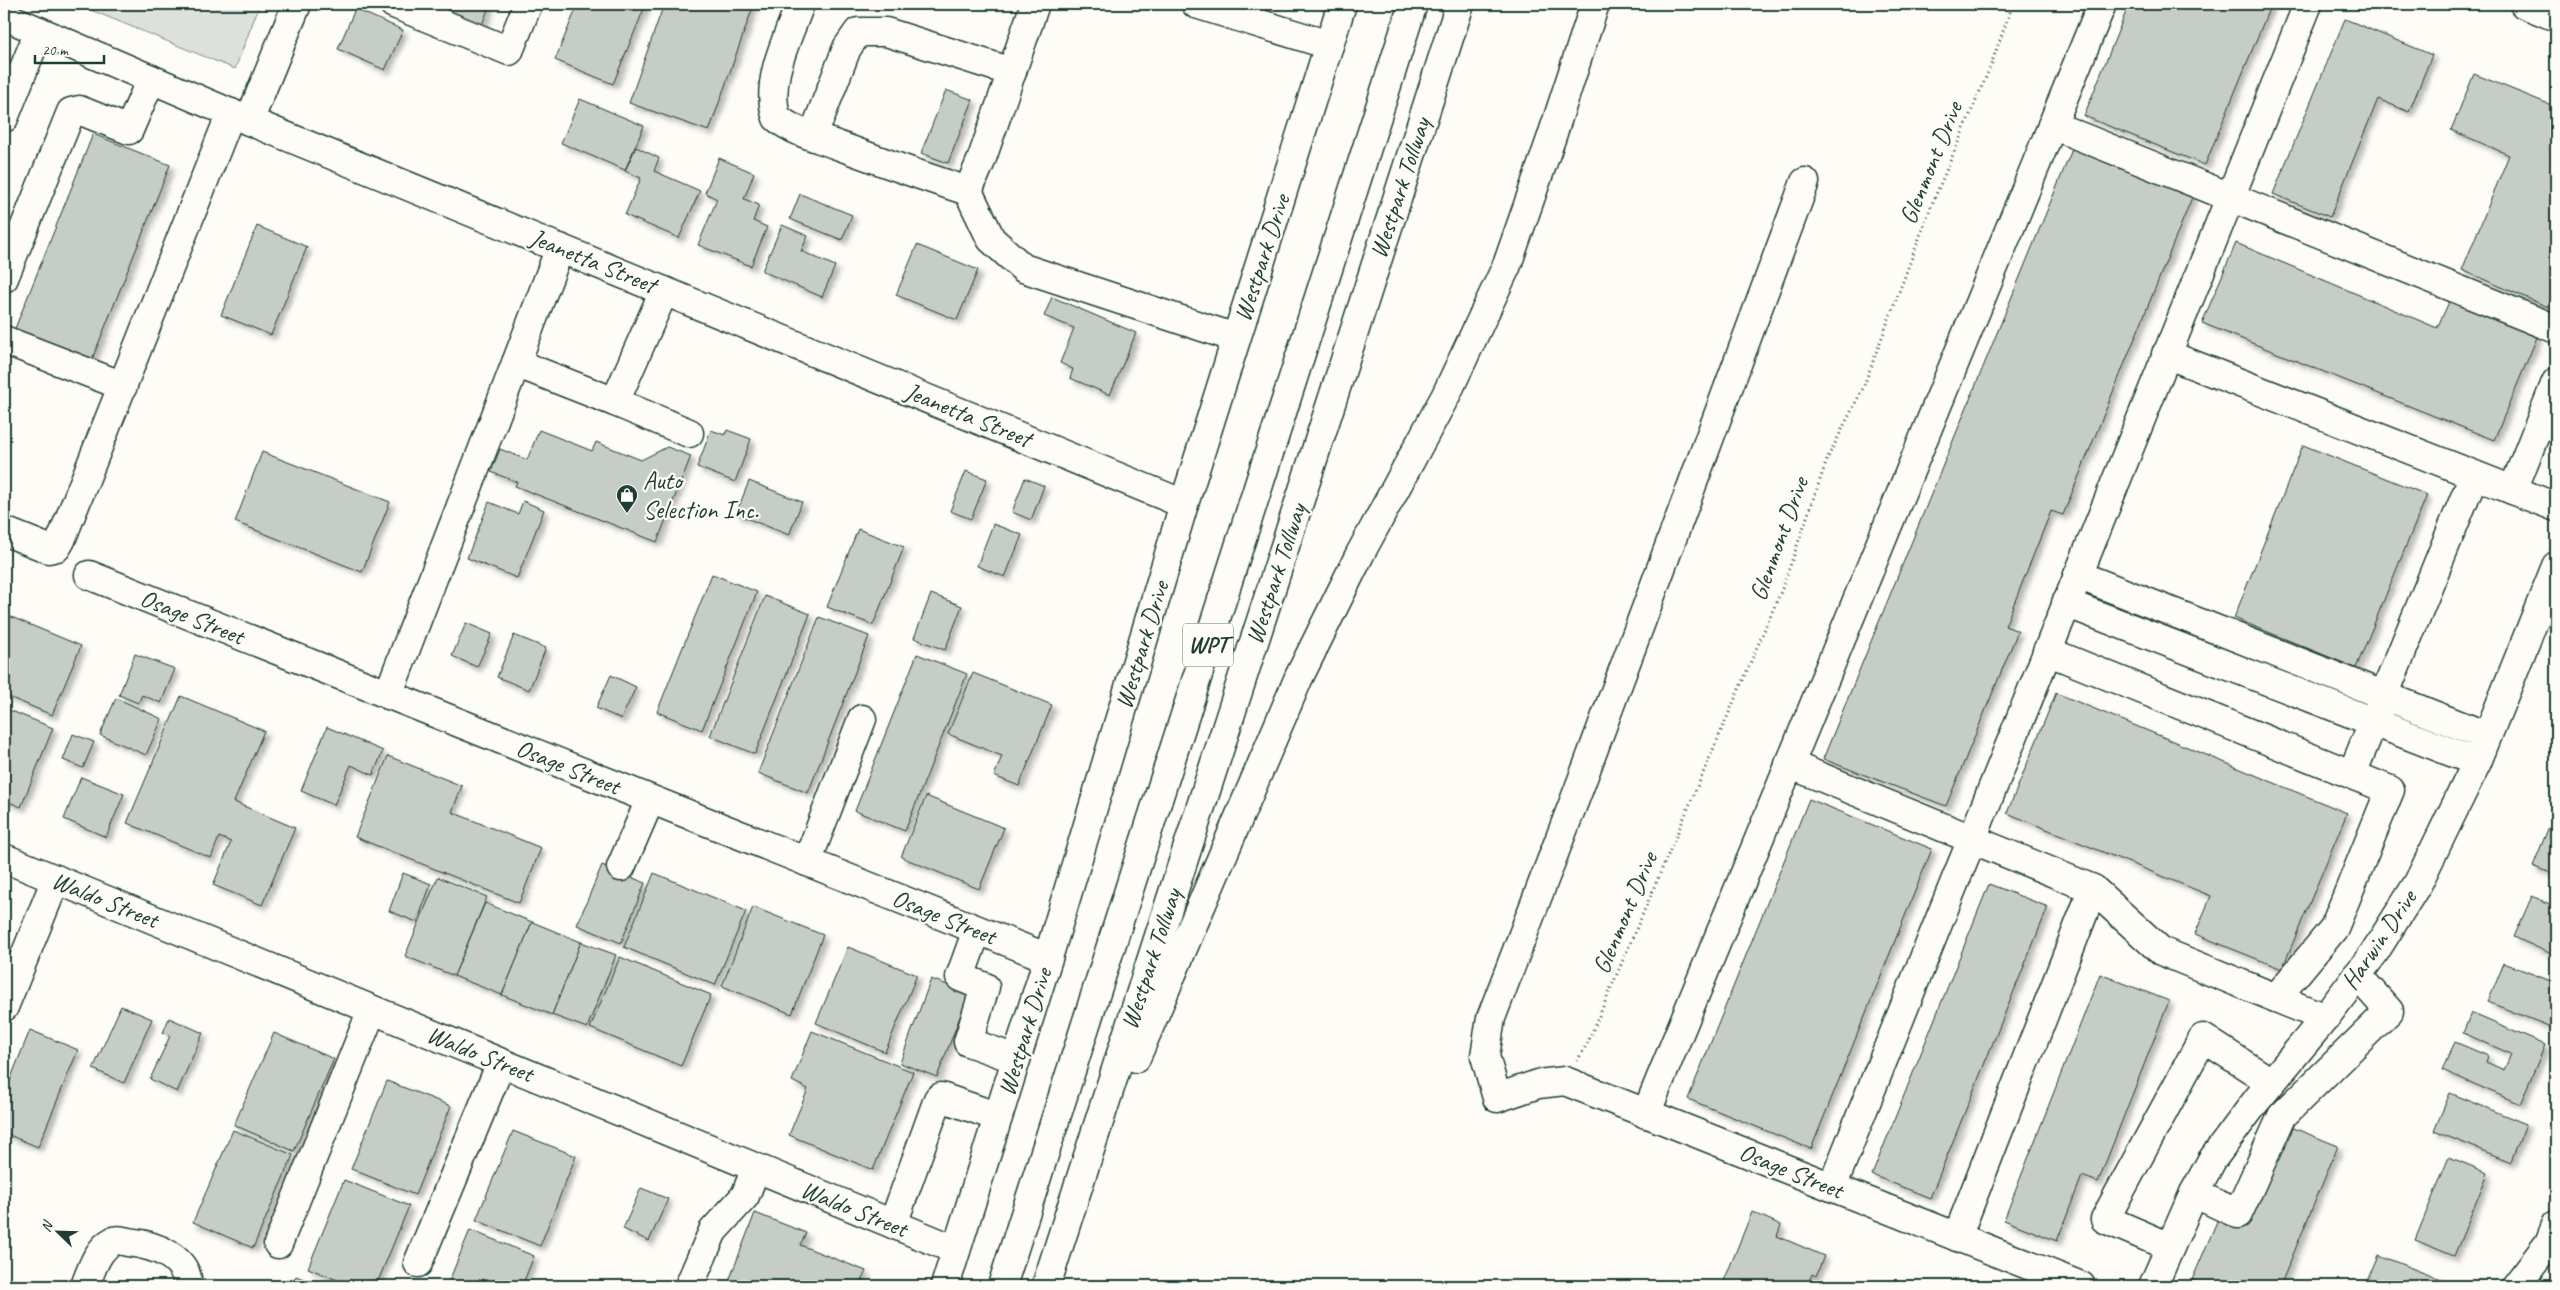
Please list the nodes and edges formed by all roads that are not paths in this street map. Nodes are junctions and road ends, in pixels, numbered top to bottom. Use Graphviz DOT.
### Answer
graph roads {
  1 [pos="297,4"];
  2 [pos="394,4"];
  3 [pos="528,4"];
  4 [pos="800,4"];
  5 [pos="1035,4"];
  6 [pos="1196,4"];
  7 [pos="1342,4"];
  8 [pos="1413,4"];
  9 [pos="1460,4"];
  10 [pos="1594,4"];
  11 [pos="2102,4"];
  12 [pos="2308,4"];
  13 [pos="2524,4"];
  14 [pos="4,16"];
  15 [pos="2556,17"];
  16 [pos="39,31"];
  17 [pos="1329,45"];
  18 [pos="1012,72"];
  19 [pos="12,75"];
  20 [pos="152,79"];
  21 [pos="240,117"];
  22 [pos="4,118"];
  23 [pos="2052,125"];
  24 [pos="813,136"];
  25 [pos="1805,182"];
  26 [pos="968,191"];
  27 [pos="2230,195"];
  28 [pos="560,248"];
  29 [pos="4,278"];
  30 [pos="664,290"];
  31 [pos="2556,329"];
  32 [pos="1236,338"];
  33 [pos="4,340"];
  34 [pos="2166,354"];
  35 [pos="516,363"];
  36 [pos="2556,382"];
  37 [pos="123,386"];
  38 [pos="615,402"];
  39 [pos="689,433"];
  40 [pos="2474,475"];
  41 [pos="2513,490"];
  42 [pos="1184,504"];
  43 [pos="2556,507"];
  44 [pos="4,531"];
  45 [pos="2556,566"];
  46 [pos="89,575"];
  47 [pos="2078,575"];
  48 [pos="2066,603"];
  49 [pos="2047,651"];
  50 [pos="388,695"];
  51 [pos="2385,695"];
  52 [pos="862,719"];
  53 [pos="2374,722"];
  54 [pos="2487,736"];
  55 [pos="2477,762"];
  56 [pos="1789,764"];
  57 [pos="2352,774"];
  58 [pos="650,800"];
  59 [pos="1973,838"];
  60 [pos="4,858"];
  61 [pos="807,862"];
  62 [pos="621,867"];
  63 [pos="56,879"];
  64 [pos="2093,889"];
  65 [pos="977,930"];
  66 [pos="1048,958"];
  67 [pos="2357,975"];
  68 [pos="2276,998"];
  69 [pos="4,1007"];
  70 [pos="372,1010"];
  71 [pos="2325,1018"];
  72 [pos="1016,1059"];
  73 [pos="500,1063"];
  74 [pos="2276,1076"];
  75 [pos="2306,1093"];
  76 [pos="1646,1114"];
  77 [pos="998,1117"];
  78 [pos="2233,1132"];
  79 [pos="2266,1153"];
  80 [pos="756,1168"];
  81 [pos="1832,1187"];
  82 [pos="2194,1193"];
  83 [pos="1066,1221"];
  84 [pos="892,1224"];
  85 [pos="1957,1237"];
  86 [pos="2554,1238"];
  87 [pos="278,1244"];
  88 [pos="2170,1247"];
  89 [pos="956,1250"];
  90 [pos="418,1263"];
  91 [pos="2073,1285"];
  92 [pos="85,1286"];
  93 [pos="188,1286"];
  94 [pos="689,1286"];
  95 [pos="945,1286"];
  96 [pos="1002,1286"];
  97 [pos="1046,1286"];
  98 [pos="2153,1286"];
  99 [pos="2516,1286"];
  1 -- 21 [label="main road"];
  2 -- 3 [label="main road"];
  4 -- 24 [label="main road"];
  5 -- 18 [label="main road"];
  6 -- 17 [label="main road"];
  7 -- 17 [label="main road, Westpark Drive"];
  8 -- 96 [label="main road, Westpark Tollway / WPT"];
  9 -- 83 [label="main road, Westpark Tollway / WPT"];
  10 -- 83 [label="main road"];
  11 -- 23 [label="main road"];
  12 -- 27 [label="main road"];
  13 -- 15 [label="main road"];
  14 -- 16 [label="main road, Jeanetta Street"];
  16 -- 19 [label="main road"];
  16 -- 20 [label="main road, Jeanetta Street"];
  17 -- 32 [label="main road, Westpark Drive"];
  18 -- 24 [label="main road"];
  18 -- 26 [label="main road"];
  19 -- 22 [label="main road"];
  20 -- 21 [label="main road, Jeanetta Street"];
  20 -- 29 [label="main road"];
  21 -- 28 [label="main road, Jeanetta Street"];
  21 -- 37 [label="main road"];
  23 -- 27 [label="main road"];
  23 -- 56 [label="main road"];
  24 -- 26 [label="main road"];
  25 -- 76 [label="main road, Osage Street"];
  26 -- 32 [label="main road"];
  27 -- 31 [label="main road"];
  27 -- 34 [label="main road"];
  28 -- 30 [label="main road, Jeanetta Street"];
  28 -- 35 [label="main road"];
  30 -- 38 [label="main road"];
  30 -- 42 [label="main road, Jeanetta Street"];
  32 -- 42 [label="main road, Westpark Drive"];
  33 -- 37 [label="main road"];
  34 -- 40 [label="main road"];
  34 -- 47 [label="main road"];
  35 -- 38 [label="main road"];
  35 -- 50 [label="main road"];
  36 -- 41 [label="main road"];
  37 -- 44 [label="main road"];
  38 -- 39 [label="main road"];
  40 -- 41 [label="main road"];
  40 -- 51 [label="main road"];
  41 -- 43 [label="main road"];
  42 -- 66 [label="main road, Westpark Drive"];
  45 -- 54 [label="main road, Harwin Drive"];
  46 -- 50 [label="main road, Osage Street"];
  47 -- 48 [label="main road"];
  47 -- 51 [label="main road"];
  48 -- 49 [label="main road"];
  48 -- 53 [label="main road"];
  49 -- 57 [label="main road"];
  49 -- 59 [label="main road"];
  50 -- 58 [label="main road, Osage Street"];
  51 -- 53 [label="main road"];
  51 -- 54 [label="main road"];
  52 -- 61 [label="main road"];
  53 -- 55 [label="main road"];
  53 -- 57 [label="main road"];
  54 -- 55 [label="main road, Harwin Drive"];
  55 -- 67 [label="main road, Harwin Drive"];
  56 -- 59 [label="main road"];
  56 -- 76 [label="main road"];
  57 -- 68 [label="main road"];
  58 -- 61 [label="main road, Osage Street"];
  58 -- 62 [label="main road"];
  59 -- 64 [label="main road"];
  59 -- 81 [label="main road"];
  60 -- 63 [label="main road, Waldo Street"];
  61 -- 65 [label="main road, Osage Street"];
  63 -- 69 [label="main road"];
  63 -- 70 [label="main road, Waldo Street"];
  64 -- 68 [label="main road"];
  64 -- 85 [label="main road"];
  65 -- 66 [label="main road, Osage Street"];
  65 -- 72 [label="main road"];
  66 -- 72 [label="main road, Westpark Drive"];
  67 -- 71 [label="main road, Harwin Drive"];
  67 -- 75 [label="main road"];
  68 -- 71 [label="main road"];
  70 -- 73 [label="main road, Waldo Street"];
  70 -- 87 [label="main road"];
  71 -- 74 [label="main road, Harwin Drive"];
  72 -- 77 [label="main road, Westpark Drive"];
  73 -- 80 [label="main road, Waldo Street"];
  73 -- 90 [label="main road"];
  74 -- 75 [label="main road"];
  74 -- 78 [label="main road, Harwin Drive"];
  74 -- 88 [label="main road"];
  75 -- 79 [label="main road"];
  76 -- 81 [label="main road, Osage Street"];
  77 -- 84 [label="main road"];
  77 -- 89 [label="main road, Westpark Drive"];
  78 -- 79 [label="main road"];
  78 -- 82 [label="main road, Harwin Drive"];
  79 -- 82 [label="main road"];
  80 -- 84 [label="main road, Waldo Street"];
  80 -- 94 [label="main road"];
  81 -- 85 [label="main road, Osage Street"];
  82 -- 88 [label="main road, Harwin Drive"];
  83 -- 97 [label="main road, Westpark Tollway / WPT"];
  84 -- 89 [label="main road, Waldo Street"];
  85 -- 91 [label="main road, Osage Street"];
  86 -- 99 [label="main road"];
  88 -- 98 [label="main road, Harwin Drive"];
  89 -- 95 [label="main road, Westpark Drive"];
  92 -- 93 [label="main road"];
}
